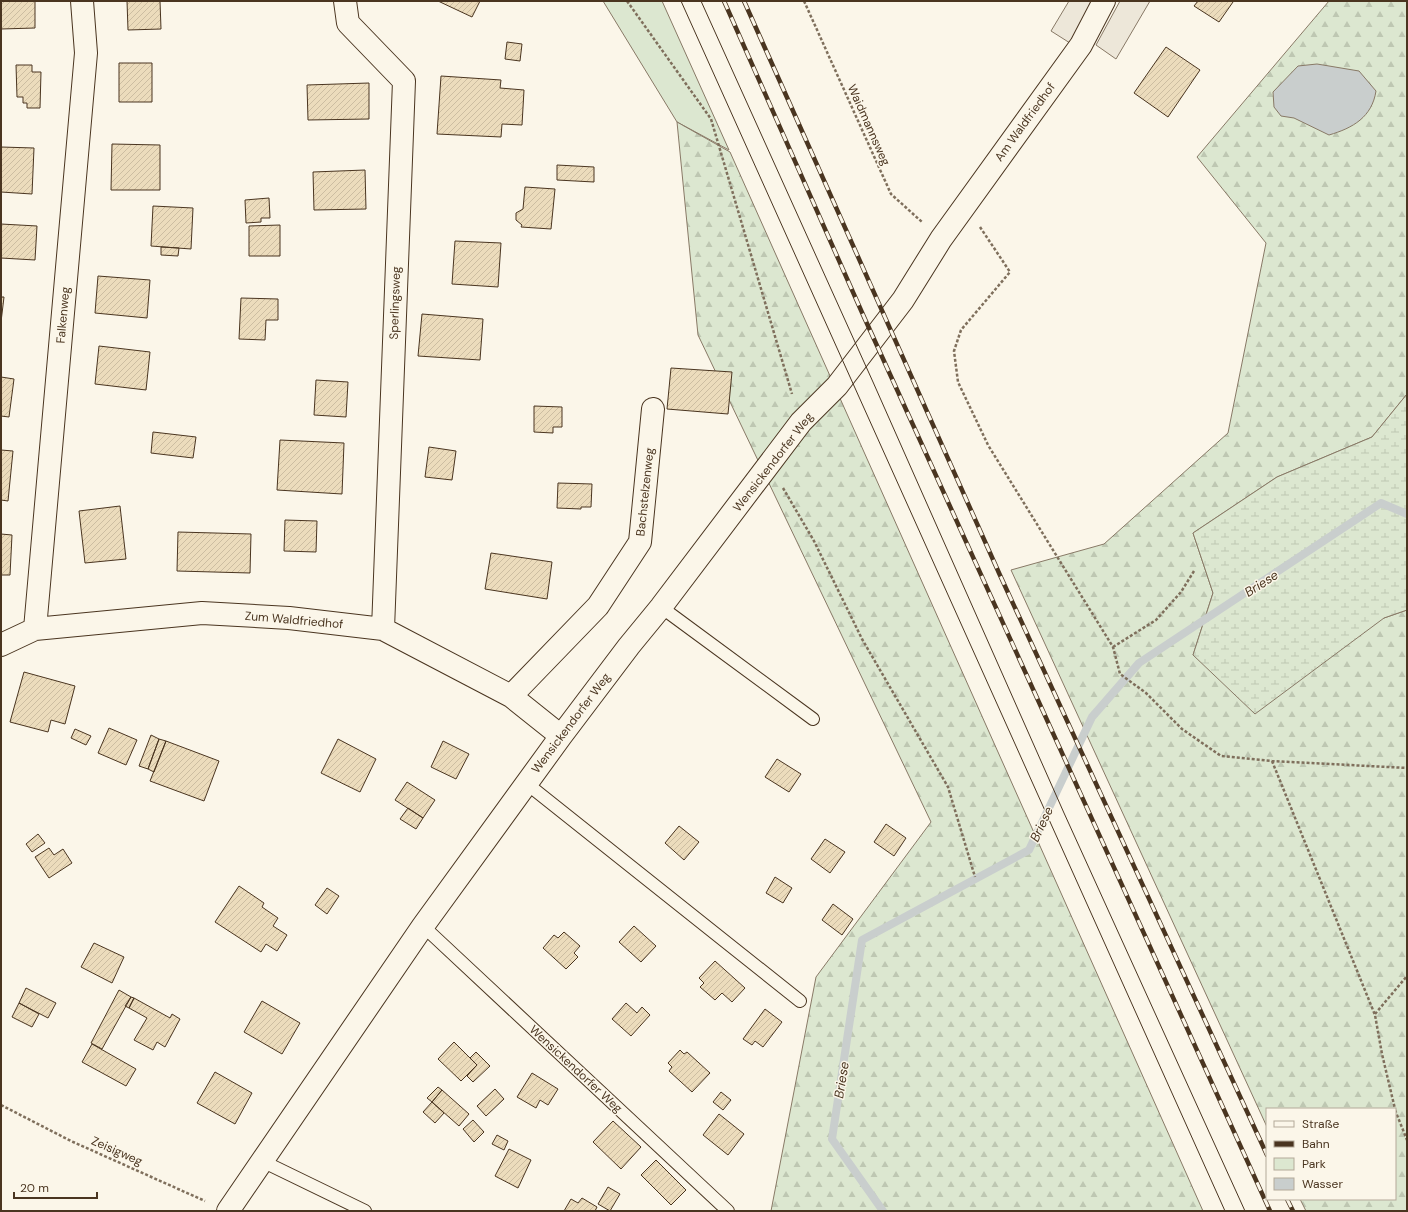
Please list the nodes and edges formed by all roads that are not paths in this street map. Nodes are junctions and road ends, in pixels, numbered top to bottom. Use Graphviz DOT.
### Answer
graph roads {
  1 [pos="82,1"];
  2 [pos="345,1"];
  3 [pos="1104,1"];
  4 [pos="941,239"];
  5 [pos="653,408"];
  6 [pos="661,607"];
  7 [pos="383,629"];
  8 [pos="35,630"];
  9 [pos="1,645"];
  10 [pos="511,696"];
  11 [pos="813,719"];
  12 [pos="561,736"];
  13 [pos="526,783"];
  14 [pos="423,926"];
  15 [pos="800,1001"];
  16 [pos="262,1161"];
  17 [pos="228,1211"];
  18 [pos="365,1211"];
  19 [pos="728,1211"];
  1 -- 8 [label="street, Falkenweg"];
  2 -- 7 [label="street, Sperlingsweg"];
  3 -- 4 [label="street, Am Waldfriedhof"];
  4 -- 6 [label="street, Wensickendorfer Weg"];
  5 -- 10 [label="street, Bachstelzenweg"];
  6 -- 11 [label="lane"];
  6 -- 12 [label="street, Wensickendorfer Weg"];
  7 -- 8 [label="street, Zum Waldfriedhof"];
  7 -- 10 [label="street, Zum Waldfriedhof"];
  8 -- 9 [label="street, Zum Waldfriedhof"];
  10 -- 12 [label="street, Zum Waldfriedhof"];
  12 -- 13 [label="street, Wensickendorfer Weg"];
  13 -- 14 [label="street, Wensickendorfer Weg"];
  13 -- 15 [label="lane, Wensickendorfer Weg"];
  14 -- 16 [label="street, Wensickendorfer Weg"];
  14 -- 19 [label="lane, Wensickendorfer Weg"];
  16 -- 17 [label="street, Wensickendorfer Weg"];
  16 -- 18 [label="lane"];
}
